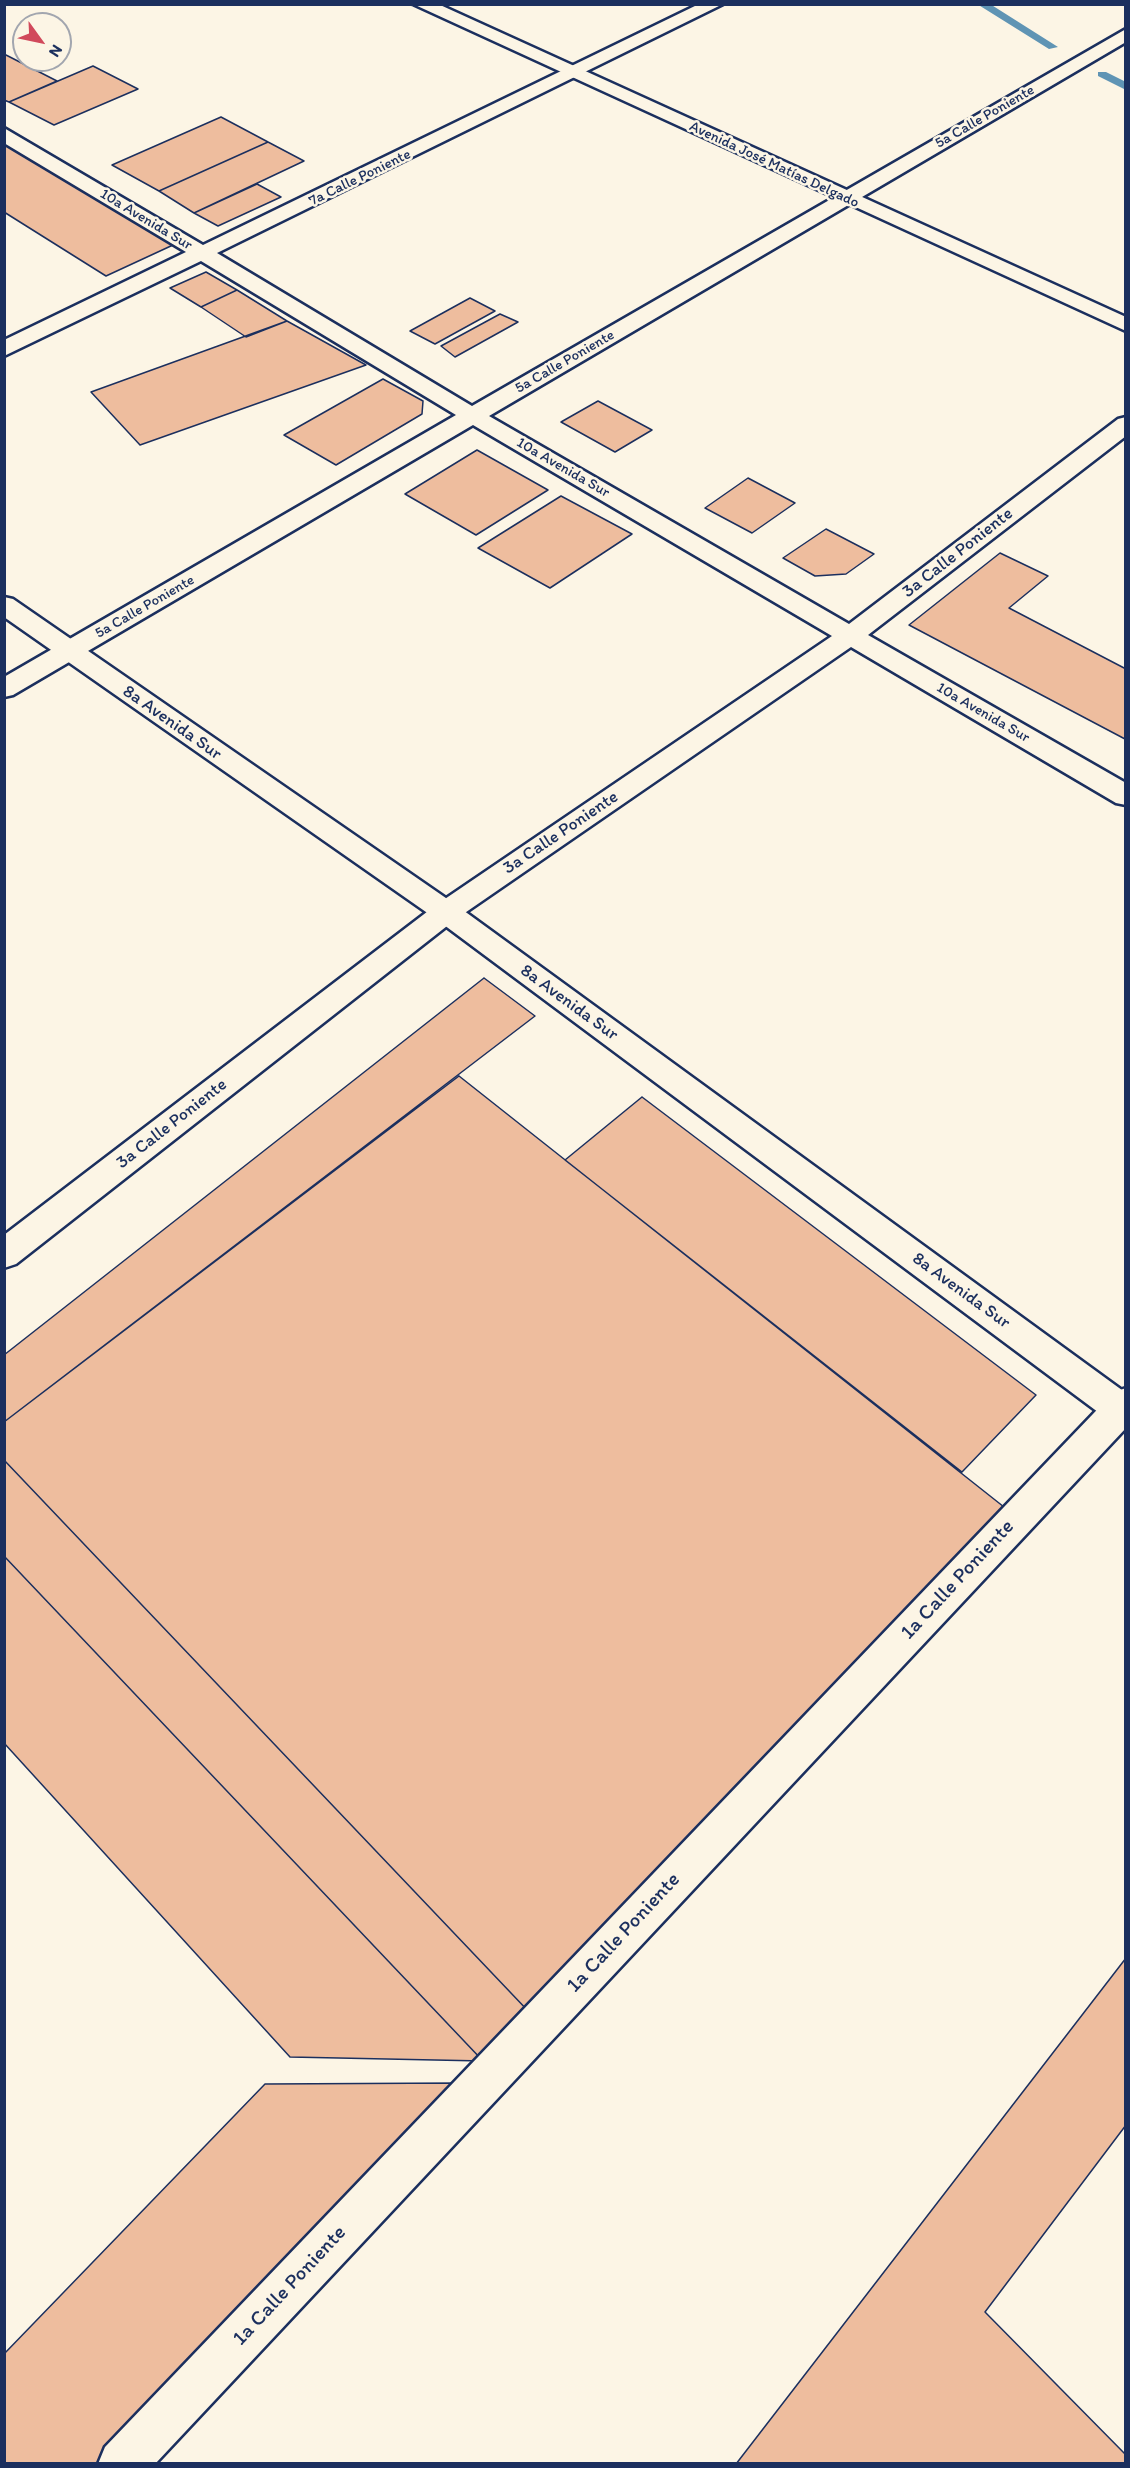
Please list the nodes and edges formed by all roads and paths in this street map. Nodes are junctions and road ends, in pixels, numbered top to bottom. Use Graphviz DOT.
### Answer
graph roads {
  1 [pos="422,4"];
  2 [pos="714,4"];
  3 [pos="1125,34"];
  4 [pos="573,73"];
  5 [pos="4,134"];
  6 [pos="846,198"];
  7 [pos="204,254"];
  8 [pos="1125,325"];
  9 [pos="4,349"];
  10 [pos="473,416"];
  11 [pos="1125,424"];
  12 [pos="4,605"];
  13 [pos="851,635"];
  14 [pos="69,651"];
  15 [pos="4,689"];
  16 [pos="1125,796"];
  17 [pos="446,912"];
  18 [pos="4,1254"];
  19 [pos="1124,1408"];
  20 [pos="123,2463"];
  1 -- 4 [label="street, Avenida José Matías Delgado"];
  2 -- 4 [label="street, 7a Calle Poniente"];
  3 -- 6 [label="street, 5a Calle Poniente"];
  4 -- 6 [label="street, Avenida José Matías Delgado"];
  4 -- 7 [label="street, 7a Calle Poniente"];
  5 -- 7 [label="street, 10a Avenida Sur"];
  6 -- 8 [label="street, Avenida José Matías Delgado"];
  6 -- 10 [label="street, 5a Calle Poniente"];
  7 -- 9 [label="street, 7a Calle Poniente"];
  7 -- 10 [label="street, 10a Avenida Sur"];
  10 -- 13 [label="street, 10a Avenida Sur"];
  10 -- 14 [label="street, 5a Calle Poniente"];
  11 -- 13 [label="street, 3a Calle Poniente"];
  12 -- 14 [label="street, 8a Avenida Sur"];
  13 -- 16 [label="street, 10a Avenida Sur"];
  13 -- 17 [label="street, 3a Calle Poniente"];
  14 -- 15 [label="street, 5a Calle Poniente"];
  14 -- 17 [label="street, 8a Avenida Sur"];
  17 -- 18 [label="street, 3a Calle Poniente"];
  17 -- 19 [label="street, 8a Avenida Sur"];
  19 -- 20 [label="street, 1a Calle Poniente"];
}
